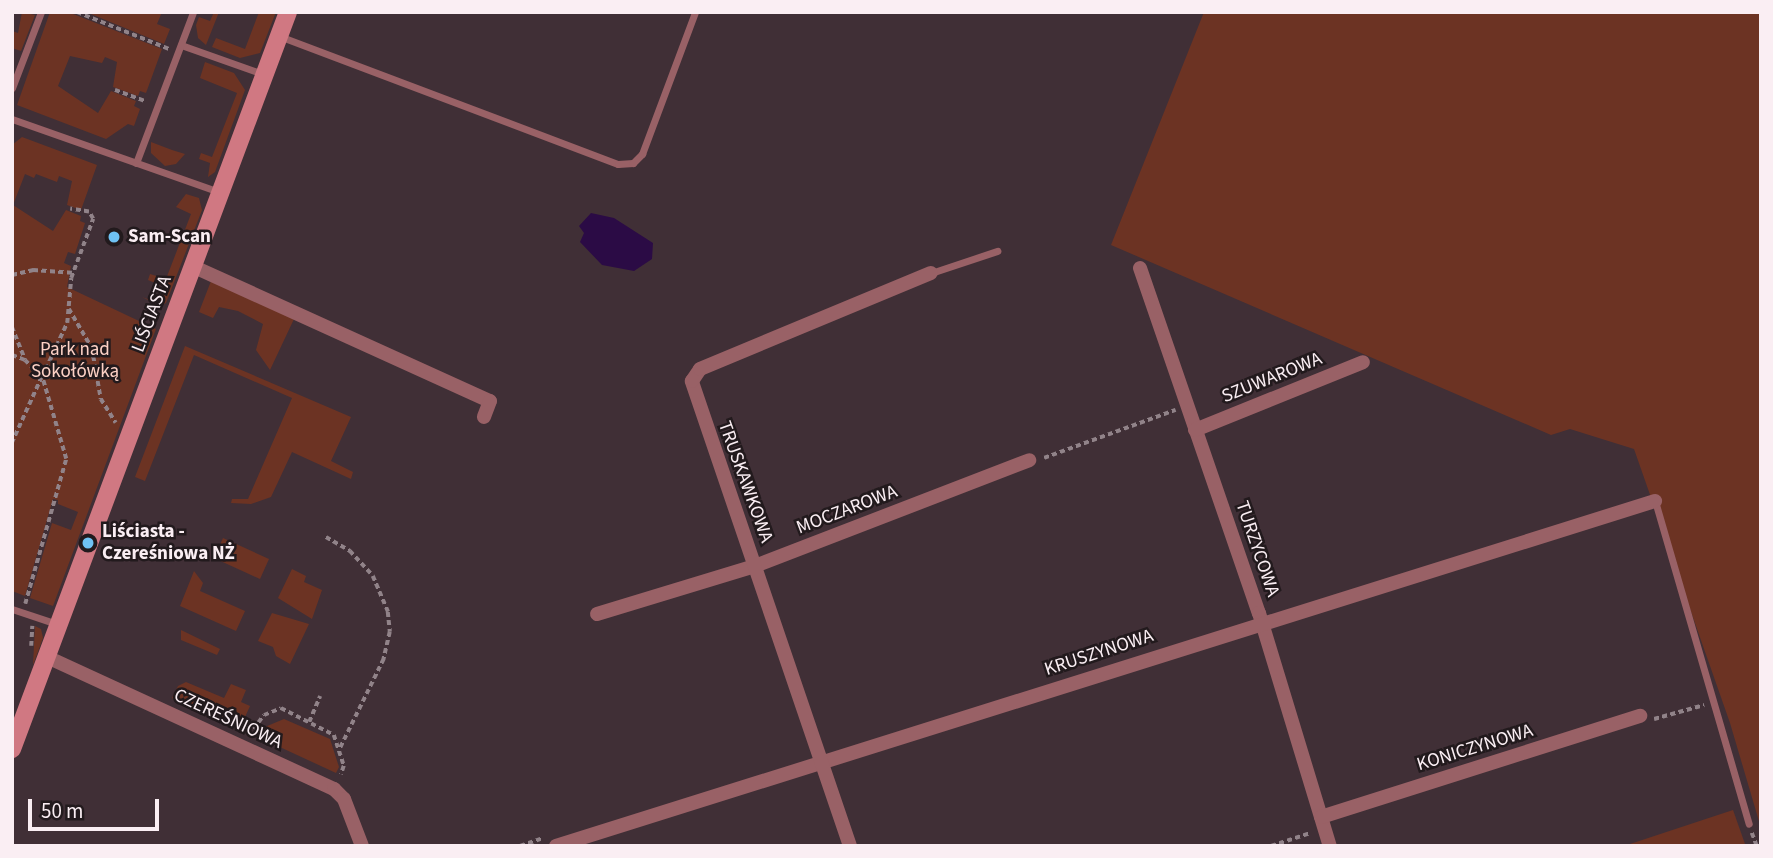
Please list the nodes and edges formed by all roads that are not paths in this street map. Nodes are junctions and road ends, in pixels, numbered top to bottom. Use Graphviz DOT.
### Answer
graph roads {
  1 [pos="41,12"];
  2 [pos="193,12"];
  3 [pos="288,12"];
  4 [pos="695,12"];
  5 [pos="279,36"];
  6 [pos="181,45"];
  7 [pos="264,75"];
  8 [pos="12,88"];
  9 [pos="12,118"];
  10 [pos="136,163"];
  11 [pos="220,192"];
  12 [pos="998,251"];
  13 [pos="192,266"];
  14 [pos="1140,268"];
  15 [pos="931,273"];
  16 [pos="1363,362"];
  17 [pos="484,416"];
  18 [pos="1195,430"];
  19 [pos="1029,460"];
  20 [pos="1655,501"];
  21 [pos="755,566"];
  22 [pos="12,609"];
  23 [pos="597,614"];
  24 [pos="1261,621"];
  25 [pos="58,624"];
  26 [pos="47,657"];
  27 [pos="1640,716"];
  28 [pos="12,749"];
  29 [pos="820,761"];
  30 [pos="1323,823"];
  31 [pos="1749,824"];
  32 [pos="362,846"];
  33 [pos="556,846"];
  34 [pos="850,846"];
  35 [pos="1330,846"];
  1 -- 8 [label="lane"];
  2 -- 6 [label="lane"];
  3 -- 5 [label="street, LIŚCIASTA"];
  4 -- 5 [label="lane"];
  5 -- 7 [label="street, LIŚCIASTA"];
  6 -- 7 [label="lane"];
  6 -- 10 [label="lane"];
  7 -- 11 [label="street, LIŚCIASTA"];
  9 -- 10 [label="lane"];
  10 -- 11 [label="lane"];
  11 -- 13 [label="street, LIŚCIASTA"];
  12 -- 15 [label="lane"];
  13 -- 17 [label="street"];
  13 -- 25 [label="street, LIŚCIASTA"];
  14 -- 18 [label="street, TURZYCOWA"];
  15 -- 21 [label="street, TRUSKAWKOWA"];
  16 -- 18 [label="street, SZUWAROWA"];
  18 -- 24 [label="street, TURZYCOWA"];
  19 -- 21 [label="street, MOCZAROWA"];
  20 -- 24 [label="street, KRUSZYNOWA"];
  20 -- 31 [label="lane"];
  21 -- 23 [label="street, MOCZAROWA"];
  21 -- 29 [label="street, TRUSKAWKOWA"];
  22 -- 25 [label="lane"];
  24 -- 29 [label="street, KRUSZYNOWA"];
  24 -- 30 [label="street, TURZYCOWA"];
  25 -- 26 [label="street, LIŚCIASTA"];
  26 -- 28 [label="street, LIŚCIASTA"];
  26 -- 32 [label="street, CZEREŚNIOWA"];
  27 -- 30 [label="street, KONICZYNOWA"];
  29 -- 33 [label="street, KRUSZYNOWA"];
  29 -- 34 [label="street, TRUSKAWKOWA"];
  30 -- 35 [label="street, TURZYCOWA"];
}
